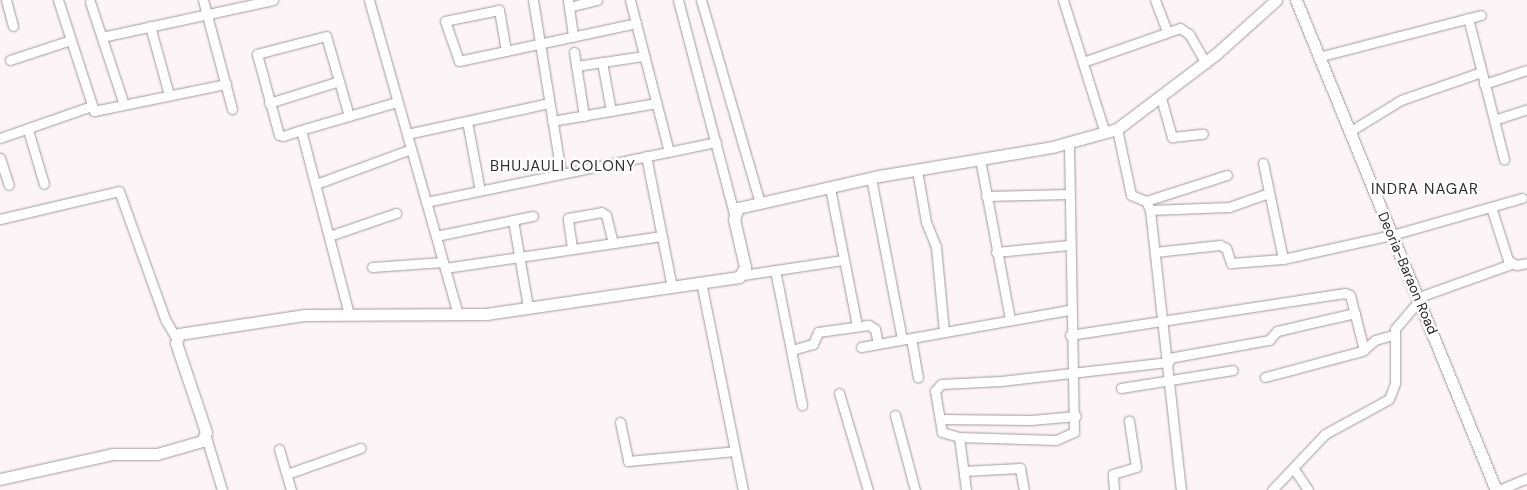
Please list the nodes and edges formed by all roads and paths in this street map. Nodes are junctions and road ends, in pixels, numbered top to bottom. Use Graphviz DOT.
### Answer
graph roads {
  1 [pos="6,0"];
  2 [pos="58,0"];
  3 [pos="203,0"];
  4 [pos="273,0"];
  5 [pos="369,0"];
  6 [pos="533,0"];
  7 [pos="597,0"];
  8 [pos="630,0"];
  9 [pos="678,0"];
  10 [pos="701,0"];
  11 [pos="1063,0"];
  12 [pos="1155,0"];
  13 [pos="1276,0"];
  14 [pos="1296,0"];
  15 [pos="90,2"];
  16 [pos="568,3"];
  17 [pos="207,13"];
  18 [pos="1481,14"];
  19 [pos="1468,18"];
  20 [pos="636,23"];
  21 [pos="13,26"];
  22 [pos="150,26"];
  23 [pos="1167,31"];
  24 [pos="573,36"];
  25 [pos="102,37"];
  26 [pos="71,40"];
  27 [pos="540,44"];
  28 [pos="506,51"];
  29 [pos="574,52"];
  30 [pos="644,56"];
  31 [pos="1318,58"];
  32 [pos="10,60"];
  33 [pos="602,62"];
  34 [pos="1084,62"];
  35 [pos="1206,63"];
  36 [pos="576,66"];
  37 [pos="1527,70"];
  38 [pos="1481,72"];
  39 [pos="339,81"];
  40 [pos="226,84"];
  41 [pos="1484,84"];
  42 [pos="169,95"];
  43 [pos="1161,98"];
  44 [pos="269,102"];
  45 [pos="397,102"];
  46 [pos="550,103"];
  47 [pos="656,103"];
  48 [pos="124,105"];
  49 [pos="92,106"];
  50 [pos="232,108"];
  51 [pos="1527,109"];
  52 [pos="611,111"];
  53 [pos="349,116"];
  54 [pos="584,116"];
  55 [pos="1494,120"];
  56 [pos="467,121"];
  57 [pos="552,121"];
  58 [pos="1117,129"];
  59 [pos="28,130"];
  60 [pos="301,130"];
  61 [pos="1349,132"];
  62 [pos="1105,133"];
  63 [pos="406,134"];
  64 [pos="1203,134"];
  65 [pos="0,138"];
  66 [pos="716,142"];
  67 [pos="1069,142"];
  68 [pos="411,149"];
  69 [pos="669,152"];
  70 [pos="646,156"];
  71 [pos="0,158"];
  72 [pos="980,159"];
  73 [pos="1504,159"];
  74 [pos="1263,163"];
  75 [pos="917,170"];
  76 [pos="561,173"];
  77 [pos="1226,175"];
  78 [pos="871,178"];
  79 [pos="44,184"];
  80 [pos="316,184"];
  81 [pos="9,185"];
  82 [pos="830,188"];
  83 [pos="480,191"];
  84 [pos="1269,193"];
  85 [pos="1069,194"];
  86 [pos="986,196"];
  87 [pos="1522,198"];
  88 [pos="1146,201"];
  89 [pos="426,202"];
  90 [pos="760,203"];
  91 [pos="1491,207"];
  92 [pos="1150,210"];
  93 [pos="396,213"];
  94 [pos="734,214"];
  95 [pos="533,216"];
  96 [pos="0,219"];
  97 [pos="513,220"];
  98 [pos="1392,235"];
  99 [pos="329,236"];
  100 [pos="436,236"];
  101 [pos="662,236"];
  102 [pos="613,243"];
  103 [pos="1069,246"];
  104 [pos="572,248"];
  105 [pos="996,252"];
  106 [pos="1155,252"];
  107 [pos="519,256"];
  108 [pos="1283,259"];
  109 [pos="843,260"];
  110 [pos="1527,263"];
  111 [pos="1511,264"];
  112 [pos="444,265"];
  113 [pos="372,268"];
  114 [pos="775,270"];
  115 [pos="743,274"];
  116 [pos="701,282"];
  117 [pos="672,286"];
  118 [pos="1419,299"];
  119 [pos="528,307"];
  120 [pos="1069,310"];
  121 [pos="1355,313"];
  122 [pos="349,314"];
  123 [pos="458,314"];
  124 [pos="1010,319"];
  125 [pos="1164,320"];
  126 [pos="857,326"];
  127 [pos="944,332"];
  128 [pos="1070,335"];
  129 [pos="1393,335"];
  130 [pos="176,338"];
  131 [pos="906,339"];
  132 [pos="878,344"];
  133 [pos="860,347"];
  134 [pos="792,350"];
  135 [pos="1364,350"];
  136 [pos="1169,360"];
  137 [pos="1233,370"];
  138 [pos="1074,374"];
  139 [pos="918,377"];
  140 [pos="1266,377"];
  141 [pos="1171,382"];
  142 [pos="1121,388"];
  143 [pos="839,393"];
  144 [pos="802,405"];
  145 [pos="895,414"];
  146 [pos="1076,416"];
  147 [pos="940,419"];
  148 [pos="1129,421"];
  149 [pos="620,422"];
  150 [pos="959,437"];
  151 [pos="206,438"];
  152 [pos="279,448"];
  153 [pos="361,448"];
  154 [pos="735,451"];
  155 [pos="1294,469"];
  156 [pos="964,471"];
  157 [pos="287,474"];
  158 [pos="1527,478"];
  159 [pos="0,479"];
  160 [pos="222,490"];
  161 [pos="291,490"];
  162 [pos="743,490"];
  163 [pos="868,490"];
  164 [pos="915,490"];
  165 [pos="966,490"];
  166 [pos="1024,490"];
  167 [pos="1114,490"];
  168 [pos="1181,490"];
  169 [pos="1272,490"];
  170 [pos="1308,490"];
  171 [pos="1497,490"];
  1 -- 21 [label="street"];
  2 -- 26 [label="street"];
  3 -- 17 [label="street"];
  4 -- 17 [label="street"];
  5 -- 45 [label="street"];
  6 -- 27 [label="street"];
  7 -- 16 [label="street"];
  8 -- 20 [label="street"];
  9 -- 66 [label="street"];
  10 -- 90 [label="street"];
  11 -- 34 [label="street"];
  12 -- 23 [label="street"];
  13 -- 35 [label="street"];
  14 -- 31 [label="street, Deoria-Baraon Road"];
  15 -- 25 [label="street"];
  16 -- 24 [label="street"];
  17 -- 22 [label="street"];
  17 -- 40 [label="street"];
  18 -- 19 [label="street"];
  19 -- 31 [label="street"];
  19 -- 38 [label="street"];
  20 -- 24 [label="street"];
  20 -- 30 [label="street"];
  22 -- 25 [label="street"];
  22 -- 42 [label="street"];
  23 -- 34 [label="street"];
  23 -- 35 [label="street"];
  24 -- 27 [label="street"];
  25 -- 48 [label="street"];
  26 -- 32 [label="street"];
  26 -- 49 [label="street"];
  27 -- 28 [label="street"];
  27 -- 46 [label="street"];
  28 -- 28 [label="street"];
  29 -- 36 [label="street"];
  30 -- 33 [label="street"];
  30 -- 47 [label="street"];
  31 -- 61 [label="street, Deoria-Baraon Road"];
  33 -- 36 [label="street"];
  33 -- 52 [label="street"];
  34 -- 62 [label="street"];
  35 -- 43 [label="street"];
  36 -- 54 [label="street"];
  37 -- 41 [label="street"];
  38 -- 41 [label="street"];
  38 -- 61 [label="street"];
  39 -- 44 [label="street"];
  39 -- 44 [label="street"];
  39 -- 53 [label="street"];
  40 -- 42 [label="street"];
  40 -- 50 [label="street"];
  41 -- 55 [label="street"];
  42 -- 48 [label="street"];
  43 -- 58 [label="street"];
  43 -- 64 [label="street"];
  44 -- 60 [label="street"];
  45 -- 53 [label="street"];
  45 -- 63 [label="street"];
  46 -- 56 [label="street"];
  46 -- 57 [label="street"];
  47 -- 52 [label="street"];
  47 -- 69 [label="street"];
  48 -- 49 [label="street"];
  49 -- 59 [label="street"];
  51 -- 55 [label="street"];
  52 -- 54 [label="street"];
  53 -- 60 [label="street"];
  54 -- 57 [label="street"];
  55 -- 73 [label="street"];
  56 -- 63 [label="street"];
  56 -- 83 [label="street"];
  57 -- 76 [label="street"];
  58 -- 62 [label="street"];
  58 -- 88 [label="street"];
  59 -- 65 [label="street"];
  59 -- 79 [label="street"];
  60 -- 80 [label="street"];
  61 -- 98 [label="street, Deoria-Baraon Road"];
  62 -- 67 [label="street"];
  63 -- 68 [label="street"];
  66 -- 69 [label="street"];
  66 -- 94 [label="street"];
  67 -- 72 [label="street"];
  67 -- 85 [label="street"];
  68 -- 80 [label="street"];
  68 -- 89 [label="street"];
  69 -- 70 [label="street"];
  70 -- 76 [label="street"];
  70 -- 101 [label="street"];
  71 -- 81 [label="street"];
  72 -- 75 [label="street"];
  72 -- 86 [label="street"];
  74 -- 84 [label="street"];
  75 -- 78 [label="street"];
  75 -- 127 [label="street"];
  76 -- 83 [label="street"];
  77 -- 88 [label="street"];
  78 -- 82 [label="street"];
  78 -- 131 [label="street"];
  80 -- 99 [label="street"];
  82 -- 90 [label="street"];
  82 -- 109 [label="street"];
  83 -- 89 [label="street"];
  84 -- 92 [label="street"];
  84 -- 108 [label="street"];
  85 -- 86 [label="street"];
  85 -- 103 [label="street"];
  86 -- 105 [label="street"];
  87 -- 91 [label="street"];
  88 -- 92 [label="street"];
  89 -- 100 [label="street"];
  90 -- 94 [label="street"];
  91 -- 98 [label="street"];
  91 -- 111 [label="street"];
  92 -- 106 [label="street"];
  93 -- 99 [label="street"];
  94 -- 115 [label="street"];
  95 -- 97 [label="street"];
  96 -- 130 [label="street"];
  97 -- 100 [label="street"];
  97 -- 107 [label="street"];
  98 -- 108 [label="street"];
  98 -- 118 [label="street, Deoria-Baraon Road"];
  99 -- 122 [label="street"];
  100 -- 112 [label="street"];
  101 -- 102 [label="street"];
  101 -- 117 [label="street"];
  102 -- 104 [label="street"];
  102 -- 104 [label="street"];
  103 -- 105 [label="street"];
  103 -- 120 [label="street"];
  104 -- 107 [label="street"];
  105 -- 124 [label="street"];
  106 -- 108 [label="street"];
  106 -- 125 [label="street"];
  107 -- 112 [label="street"];
  107 -- 119 [label="street"];
  109 -- 114 [label="street"];
  109 -- 126 [label="street"];
  110 -- 111 [label="street"];
  111 -- 118 [label="street"];
  112 -- 113 [label="street"];
  112 -- 123 [label="street"];
  114 -- 115 [label="street"];
  114 -- 134 [label="street"];
  115 -- 116 [label="street"];
  116 -- 117 [label="street"];
  116 -- 154 [label="street"];
  117 -- 119 [label="street"];
  118 -- 129 [label="street"];
  118 -- 171 [label="street, Deoria-Baraon Road"];
  119 -- 123 [label="street"];
  120 -- 124 [label="street"];
  120 -- 128 [label="street"];
  121 -- 125 [label="street"];
  121 -- 135 [label="street"];
  121 -- 136 [label="street"];
  122 -- 123 [label="street"];
  122 -- 130 [label="street"];
  124 -- 127 [label="street"];
  125 -- 128 [label="street"];
  125 -- 136 [label="street"];
  126 -- 132 [label="street"];
  126 -- 134 [label="street"];
  127 -- 131 [label="street"];
  128 -- 138 [label="street"];
  129 -- 135 [label="street"];
  129 -- 155 [label="street"];
  130 -- 151 [label="street"];
  131 -- 132 [label="street"];
  131 -- 139 [label="street"];
  132 -- 133 [label="street"];
  134 -- 144 [label="street"];
  135 -- 140 [label="street"];
  136 -- 138 [label="street"];
  136 -- 141 [label="street"];
  137 -- 141 [label="street"];
  138 -- 146 [label="street"];
  138 -- 147 [label="street"];
  141 -- 142 [label="street"];
  141 -- 168 [label="street"];
  143 -- 163 [label="street"];
  145 -- 164 [label="street"];
  146 -- 147 [label="street"];
  146 -- 150 [label="street"];
  147 -- 150 [label="street"];
  148 -- 167 [label="street"];
  149 -- 154 [label="street"];
  150 -- 156 [label="street"];
  151 -- 159 [label="street"];
  151 -- 160 [label="street"];
  152 -- 157 [label="street"];
  153 -- 157 [label="street"];
  154 -- 162 [label="street"];
  155 -- 169 [label="street"];
  155 -- 170 [label="street"];
  156 -- 165 [label="street"];
  156 -- 166 [label="street"];
  157 -- 161 [label="street"];
  158 -- 171 [label="street"];
}
